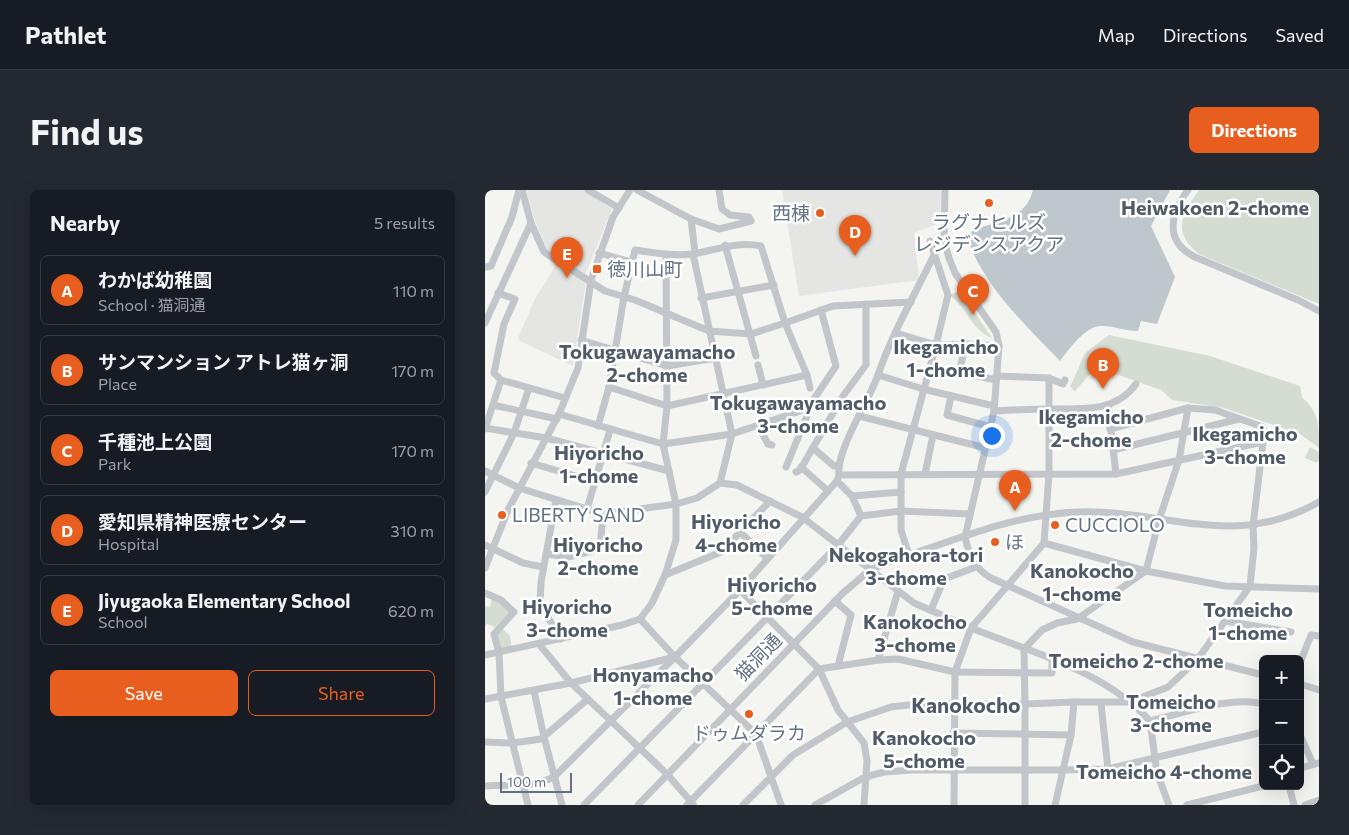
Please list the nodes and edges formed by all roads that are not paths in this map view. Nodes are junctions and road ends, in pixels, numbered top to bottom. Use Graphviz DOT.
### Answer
graph roads {
  1 [pos="521,190"];
  2 [pos="588,190"];
  3 [pos="630,190"];
  4 [pos="637,190"];
  5 [pos="719,190"];
  6 [pos="945,190"];
  7 [pos="1188,190"];
  8 [pos="619,208"];
  9 [pos="691,219"];
  10 [pos="531,223"];
  11 [pos="930,241"];
  12 [pos="725,245"];
  13 [pos="599,253"];
  14 [pos="694,253"];
  15 [pos="666,255"];
  16 [pos="933,257"];
  17 [pos="631,262"];
  18 [pos="485,267"];
  19 [pos="591,280"];
  20 [pos="774,284"];
  21 [pos="738,291"];
  22 [pos="498,293"];
  23 [pos="624,297"];
  24 [pos="701,298"];
  25 [pos="911,302"];
  26 [pos="866,304"];
  27 [pos="821,310"];
  28 [pos="1319,312"];
  29 [pos="666,314"];
  30 [pos="485,320"];
  31 [pos="785,324"];
  32 [pos="709,331"];
  33 [pos="896,333"];
  34 [pos="751,334"];
  35 [pos="581,340"];
  36 [pos="936,344"];
  37 [pos="966,344"];
  38 [pos="999,346"];
  39 [pos="616,351"];
  40 [pos="756,356"];
  41 [pos="716,358"];
  42 [pos="758,364"];
  43 [pos="864,365"];
  44 [pos="667,366"];
  45 [pos="879,373"];
  46 [pos="807,375"];
  47 [pos="996,378"];
  48 [pos="1049,378"];
  49 [pos="501,380"];
  50 [pos="1065,380"];
  51 [pos="1137,384"];
  52 [pos="763,385"];
  53 [pos="609,386"];
  54 [pos="529,388"];
  55 [pos="810,388"];
  56 [pos="923,389"];
  57 [pos="723,394"];
  58 [pos="951,396"];
  59 [pos="565,398"];
  60 [pos="493,405"];
  61 [pos="1108,405"];
  62 [pos="667,406"];
  63 [pos="994,408"];
  64 [pos="1188,408"];
  65 [pos="806,409"];
  66 [pos="1050,409"];
  67 [pos="521,411"];
  68 [pos="859,416"];
  69 [pos="558,417"];
  70 [pos="1239,419"];
  71 [pos="758,425"];
  72 [pos="598,426"];
  73 [pos="991,427"];
  74 [pos="485,428"];
  75 [pos="1110,429"];
  76 [pos="610,430"];
  77 [pos="912,430"];
  78 [pos="514,433"];
  79 [pos="1183,433"];
  80 [pos="733,434"];
  81 [pos="933,435"];
  82 [pos="546,438"];
  83 [pos="1263,442"];
  84 [pos="663,444"];
  85 [pos="772,445"];
  86 [pos="813,448"];
  87 [pos="986,448"];
  88 [pos="1113,450"];
  89 [pos="603,454"];
  90 [pos="1179,460"];
  91 [pos="531,463"];
  92 [pos="838,466"];
  93 [pos="786,468"];
  94 [pos="485,471"];
  95 [pos="669,471"];
  96 [pos="980,473"];
  97 [pos="901,474"];
  98 [pos="925,474"];
  99 [pos="1049,474"];
  100 [pos="1115,474"];
  101 [pos="493,475"];
  102 [pos="838,478"];
  103 [pos="596,482"];
  104 [pos="720,483"];
  105 [pos="519,488"];
  106 [pos="828,491"];
  107 [pos="485,492"];
  108 [pos="901,492"];
  109 [pos="852,496"];
  110 [pos="556,500"];
  111 [pos="770,501"];
  112 [pos="1319,502"];
  113 [pos="676,504"];
  114 [pos="587,509"];
  115 [pos="901,511"];
  116 [pos="603,514"];
  117 [pos="970,514"];
  118 [pos="1047,515"];
  119 [pos="861,516"];
  120 [pos="802,518"];
  121 [pos="1159,520"];
  122 [pos="1253,526"];
  123 [pos="740,532"];
  124 [pos="965,537"];
  125 [pos="1044,542"];
  126 [pos="837,545"];
  127 [pos="489,546"];
  128 [pos="546,554"];
  129 [pos="909,555"];
  130 [pos="767,558"];
  131 [pos="543,567"];
  132 [pos="976,567"];
  133 [pos="485,568"];
  134 [pos="870,570"];
  135 [pos="1146,571"];
  136 [pos="665,575"];
  137 [pos="1007,585"];
  138 [pos="1250,586"];
  139 [pos="1319,589"];
  140 [pos="741,590"];
  141 [pos="898,591"];
  142 [pos="485,593"];
  143 [pos="835,601"];
  144 [pos="931,610"];
  145 [pos="767,617"];
  146 [pos="640,619"];
  147 [pos="1077,619"];
  148 [pos="1225,620"];
  149 [pos="971,628"];
  150 [pos="1291,632"];
  151 [pos="1319,636"];
  152 [pos="561,639"];
  153 [pos="794,643"];
  154 [pos="539,644"];
  155 [pos="1024,649"];
  156 [pos="499,653"];
  157 [pos="485,654"];
  158 [pos="1303,655"];
  159 [pos="675,657"];
  160 [pos="878,660"];
  161 [pos="1052,660"];
  162 [pos="1197,660"];
  163 [pos="838,666"];
  164 [pos="819,669"];
  165 [pos="955,672"];
  166 [pos="1024,673"];
  167 [pos="1259,674"];
  168 [pos="571,684"];
  169 [pos="703,684"];
  170 [pos="1304,685"];
  171 [pos="1319,690"];
  172 [pos="534,691"];
  173 [pos="501,697"];
  174 [pos="485,699"];
  175 [pos="588,699"];
  176 [pos="1074,702"];
  177 [pos="1130,702"];
  178 [pos="955,703"];
  179 [pos="1259,703"];
  180 [pos="1025,704"];
  181 [pos="1101,704"];
  182 [pos="730,709"];
  183 [pos="611,721"];
  184 [pos="1150,721"];
  185 [pos="847,722"];
  186 [pos="953,733"];
  187 [pos="1025,733"];
  188 [pos="1259,733"];
  189 [pos="756,734"];
  190 [pos="1071,735"];
  191 [pos="544,737"];
  192 [pos="485,742"];
  193 [pos="1304,742"];
  194 [pos="513,743"];
  195 [pos="639,748"];
  196 [pos="1155,758"];
  197 [pos="1316,764"];
  198 [pos="1108,769"];
  199 [pos="1063,770"];
  200 [pos="954,771"];
  201 [pos="1025,772"];
  202 [pos="667,774"];
  203 [pos="772,776"];
  204 [pos="554,777"];
  205 [pos="865,777"];
  206 [pos="485,786"];
  207 [pos="523,786"];
  208 [pos="1259,787"];
  209 [pos="1290,790"];
  210 [pos="1319,800"];
  211 [pos="691,804"];
  212 [pos="528,805"];
  213 [pos="563,805"];
  214 [pos="584,805"];
  215 [pos="638,805"];
  216 [pos="743,805"];
  217 [pos="781,805"];
  218 [pos="815,805"];
  219 [pos="864,805"];
  220 [pos="954,805"];
  221 [pos="1025,805"];
  222 [pos="1055,805"];
  223 [pos="1169,805"];
  224 [pos="1187,805"];
  225 [pos="1294,805"];
  226 [pos="1305,805"];
  1 -- 10 [label="street"];
  1 -- 18 [label="street"];
  2 -- 8 [label="street"];
  3 -- 8 [label="street"];
  4 -- 9 [label="street"];
  5 -- 9 [label="street"];
  6 -- 38 [label="street"];
  7 -- 28 [label="street"];
  8 -- 13 [label="street"];
  9 -- 14 [label="street"];
  10 -- 19 [label="street"];
  10 -- 22 [label="street"];
  11 -- 16 [label="street"];
  12 -- 14 [label="street"];
  12 -- 20 [label="street"];
  12 -- 21 [label="street"];
  13 -- 17 [label="street"];
  13 -- 19 [label="street"];
  14 -- 15 [label="street"];
  14 -- 24 [label="street"];
  15 -- 17 [label="street"];
  15 -- 29 [label="street"];
  16 -- 25 [label="street"];
  16 -- 36 [label="street"];
  17 -- 23 [label="street"];
  19 -- 23 [label="street"];
  19 -- 35 [label="street"];
  20 -- 21 [label="street"];
  20 -- 31 [label="street"];
  21 -- 24 [label="street"];
  21 -- 34 [label="street"];
  22 -- 30 [label="street"];
  22 -- 49 [label="street"];
  23 -- 29 [label="street"];
  23 -- 39 [label="street"];
  24 -- 32 [label="street"];
  25 -- 26 [label="street"];
  25 -- 33 [label="street"];
  26 -- 27 [label="street"];
  26 -- 43 [label="street"];
  27 -- 31 [label="street"];
  27 -- 93 [label="street"];
  29 -- 32 [label="street"];
  29 -- 44 [label="street"];
  31 -- 34 [label="street"];
  31 -- 46 [label="street"];
  32 -- 34 [label="street"];
  32 -- 41 [label="street"];
  33 -- 36 [label="street"];
  33 -- 45 [label="street"];
  34 -- 40 [label="street"];
  35 -- 39 [label="street"];
  35 -- 59 [label="street"];
  36 -- 37 [label="street"];
  36 -- 56 [label="street"];
  37 -- 38 [label="street"];
  37 -- 47 [label="street"];
  38 -- 47 [label="street"];
  39 -- 44 [label="street"];
  39 -- 53 [label="street"];
  41 -- 44 [label="street"];
  41 -- 57 [label="street"];
  42 -- 52 [label="street"];
  43 -- 45 [label="street"];
  43 -- 86 [label="street"];
  44 -- 62 [label="street"];
  45 -- 56 [label="street"];
  45 -- 68 [label="street"];
  46 -- 52 [label="street"];
  46 -- 55 [label="street"];
  47 -- 48 [label="street"];
  47 -- 63 [label="street"];
  48 -- 50 [label="street"];
  48 -- 66 [label="street"];
  49 -- 54 [label="street"];
  49 -- 60 [label="street"];
  51 -- 61 [label="street"];
  52 -- 57 [label="street"];
  53 -- 62 [label="street"];
  53 -- 72 [label="street"];
  54 -- 59 [label="street"];
  54 -- 67 [label="street"];
  56 -- 58 [label="street"];
  56 -- 77 [label="street"];
  57 -- 62 [label="street"];
  57 -- 80 [label="street"];
  58 -- 63 [label="street"];
  58 -- 73 [label="street"];
  59 -- 69 [label="street"];
  60 -- 67 [label="street"];
  60 -- 74 [label="street"];
  61 -- 66 [label="street"];
  61 -- 75 [label="street"];
  62 -- 84 [label="street"];
  63 -- 66 [label="street"];
  63 -- 73 [label="street"];
  64 -- 70 [label="street"];
  64 -- 75 [label="street"];
  64 -- 79 [label="street"];
  65 -- 71 [label="street"];
  66 -- 99 [label="street"];
  67 -- 69 [label="street"];
  67 -- 78 [label="street"];
  68 -- 77 [label="street"];
  68 -- 92 [label="street"];
  69 -- 72 [label="street"];
  69 -- 82 [label="street"];
  70 -- 79 [label="street"];
  70 -- 83 [label="street"];
  71 -- 80 [label="street"];
  71 -- 85 [label="street"];
  72 -- 76 [label="street"];
  73 -- 87 [label="street"];
  74 -- 78 [label="street"];
  75 -- 88 [label="street"];
  76 -- 84 [label="street"];
  76 -- 89 [label="street"];
  77 -- 81 [label="street"];
  77 -- 97 [label="street"];
  78 -- 82 [label="street"];
  78 -- 101 [label="street"];
  79 -- 88 [label="street"];
  79 -- 90 [label="street"];
  80 -- 84 [label="street"];
  80 -- 104 [label="street"];
  81 -- 87 [label="street"];
  81 -- 98 [label="street"];
  82 -- 89 [label="street"];
  82 -- 91 [label="street"];
  83 -- 90 [label="street"];
  83 -- 122 [label="street"];
  84 -- 95 [label="street"];
  86 -- 92 [label="street"];
  86 -- 106 [label="street"];
  87 -- 96 [label="street"];
  88 -- 100 [label="street"];
  89 -- 95 [label="street"];
  89 -- 103 [label="street"];
  90 -- 100 [label="street"];
  90 -- 121 [label="street"];
  91 -- 103 [label="street"];
  91 -- 105 [label="street"];
  92 -- 102 [label="street"];
  94 -- 101 [label="street"];
  95 -- 113 [label="street"];
  96 -- 98 [label="street"];
  96 -- 99 [label="street"];
  96 -- 117 [label="street"];
  97 -- 98 [label="street"];
  97 -- 102 [label="street"];
  97 -- 108 [label="street"];
  99 -- 100 [label="street"];
  99 -- 118 [label="street"];
  101 -- 105 [label="street"];
  101 -- 107 [label="street"];
  102 -- 106 [label="street"];
  102 -- 109 [label="street"];
  103 -- 114 [label="street"];
  104 -- 111 [label="street"];
  104 -- 113 [label="street"];
  105 -- 110 [label="street"];
  105 -- 127 [label="street"];
  106 -- 120 [label="street"];
  108 -- 109 [label="street"];
  108 -- 115 [label="street"];
  109 -- 119 [label="street"];
  110 -- 114 [label="street"];
  110 -- 128 [label="street"];
  111 -- 120 [label="street"];
  111 -- 123 [label="street"];
  112 -- 122 [label="street, 猫洞通"];
  113 -- 116 [label="street"];
  113 -- 136 [label="street"];
  114 -- 116 [label="street"];
  115 -- 117 [label="street"];
  115 -- 119 [label="street"];
  115 -- 129 [label="street"];
  116 -- 128 [label="street"];
  117 -- 124 [label="street"];
  118 -- 121 [label="street, 猫洞通"];
  118 -- 124 [label="street, 猫洞通"];
  118 -- 125 [label="street"];
  119 -- 126 [label="street"];
  120 -- 126 [label="street"];
  120 -- 130 [label="street"];
  121 -- 122 [label="street, 猫洞通"];
  121 -- 135 [label="street"];
  122 -- 138 [label="street"];
  123 -- 130 [label="street"];
  123 -- 136 [label="street"];
  124 -- 129 [label="street, 猫洞通"];
  124 -- 132 [label="street"];
  125 -- 135 [label="street"];
  125 -- 137 [label="street"];
  126 -- 134 [label="street"];
  126 -- 145 [label="street"];
  127 -- 131 [label="street"];
  127 -- 133 [label="street"];
  128 -- 131 [label="street"];
  129 -- 134 [label="street, 猫洞通"];
  130 -- 140 [label="street"];
  131 -- 152 [label="street"];
  132 -- 137 [label="street"];
  132 -- 144 [label="street"];
  134 -- 141 [label="street"];
  134 -- 143 [label="street, 猫洞通"];
  135 -- 138 [label="street"];
  135 -- 147 [label="street"];
  136 -- 146 [label="street"];
  137 -- 147 [label="street"];
  137 -- 149 [label="street"];
  138 -- 139 [label="street"];
  138 -- 148 [label="street"];
  140 -- 145 [label="street"];
  140 -- 159 [label="street"];
  141 -- 144 [label="street"];
  141 -- 160 [label="street"];
  142 -- 156 [label="street"];
  143 -- 153 [label="street, 猫洞通"];
  143 -- 163 [label="street"];
  144 -- 149 [label="street"];
  145 -- 153 [label="street"];
  145 -- 169 [label="street"];
  146 -- 152 [label="street"];
  146 -- 159 [label="street"];
  147 -- 155 [label="street"];
  147 -- 162 [label="street"];
  148 -- 150 [label="street"];
  148 -- 162 [label="street"];
  149 -- 155 [label="street"];
  149 -- 165 [label="street"];
  151 -- 158 [label="street"];
  152 -- 154 [label="street"];
  153 -- 164 [label="street"];
  153 -- 182 [label="street, 猫洞通"];
  154 -- 156 [label="street"];
  154 -- 168 [label="street"];
  155 -- 161 [label="street"];
  155 -- 166 [label="street"];
  156 -- 157 [label="street"];
  156 -- 173 [label="street"];
  159 -- 168 [label="street"];
  159 -- 169 [label="street"];
  159 -- 183 [label="street"];
  160 -- 163 [label="street"];
  160 -- 165 [label="street"];
  161 -- 166 [label="street"];
  161 -- 177 [label="street"];
  162 -- 167 [label="street"];
  162 -- 177 [label="street"];
  163 -- 164 [label="street"];
  164 -- 185 [label="street"];
  164 -- 189 [label="street"];
  165 -- 166 [label="street"];
  165 -- 178 [label="street"];
  166 -- 180 [label="street"];
  168 -- 172 [label="street"];
  168 -- 175 [label="street"];
  169 -- 182 [label="street"];
  169 -- 195 [label="street"];
  170 -- 171 [label="street"];
  172 -- 173 [label="street"];
  172 -- 191 [label="street"];
  173 -- 174 [label="street"];
  173 -- 194 [label="street"];
  175 -- 183 [label="street"];
  175 -- 191 [label="street"];
  176 -- 180 [label="street"];
  176 -- 181 [label="street"];
  176 -- 190 [label="street"];
  177 -- 181 [label="street"];
  177 -- 184 [label="street"];
  178 -- 180 [label="street"];
  178 -- 185 [label="street"];
  178 -- 186 [label="street"];
  179 -- 184 [label="street"];
  180 -- 187 [label="street"];
  181 -- 198 [label="street"];
  182 -- 189 [label="street"];
  182 -- 202 [label="street, 猫洞通"];
  183 -- 195 [label="street"];
  183 -- 204 [label="street"];
  184 -- 196 [label="street"];
  185 -- 203 [label="street"];
  185 -- 205 [label="street"];
  186 -- 187 [label="street"];
  186 -- 200 [label="street"];
  187 -- 190 [label="street"];
  187 -- 201 [label="street"];
  188 -- 196 [label="street"];
  189 -- 203 [label="street"];
  189 -- 211 [label="street"];
  190 -- 199 [label="street"];
  191 -- 194 [label="street"];
  191 -- 204 [label="street"];
  192 -- 194 [label="street"];
  193 -- 197 [label="street"];
  194 -- 207 [label="street"];
  195 -- 202 [label="street"];
  195 -- 214 [label="street"];
  196 -- 198 [label="street"];
  196 -- 223 [label="street"];
  198 -- 199 [label="street"];
  199 -- 201 [label="street"];
  199 -- 222 [label="street"];
  200 -- 201 [label="street"];
  200 -- 205 [label="street"];
  200 -- 220 [label="street"];
  201 -- 221 [label="street"];
  202 -- 211 [label="street"];
  202 -- 215 [label="street, 猫洞通"];
  203 -- 216 [label="street"];
  203 -- 217 [label="street"];
  204 -- 207 [label="street"];
  204 -- 213 [label="street"];
  205 -- 218 [label="street"];
  205 -- 219 [label="street"];
  206 -- 207 [label="street"];
  207 -- 212 [label="street"];
  208 -- 224 [label="street"];
  209 -- 225 [label="street"];
  210 -- 226 [label="street"];
}
